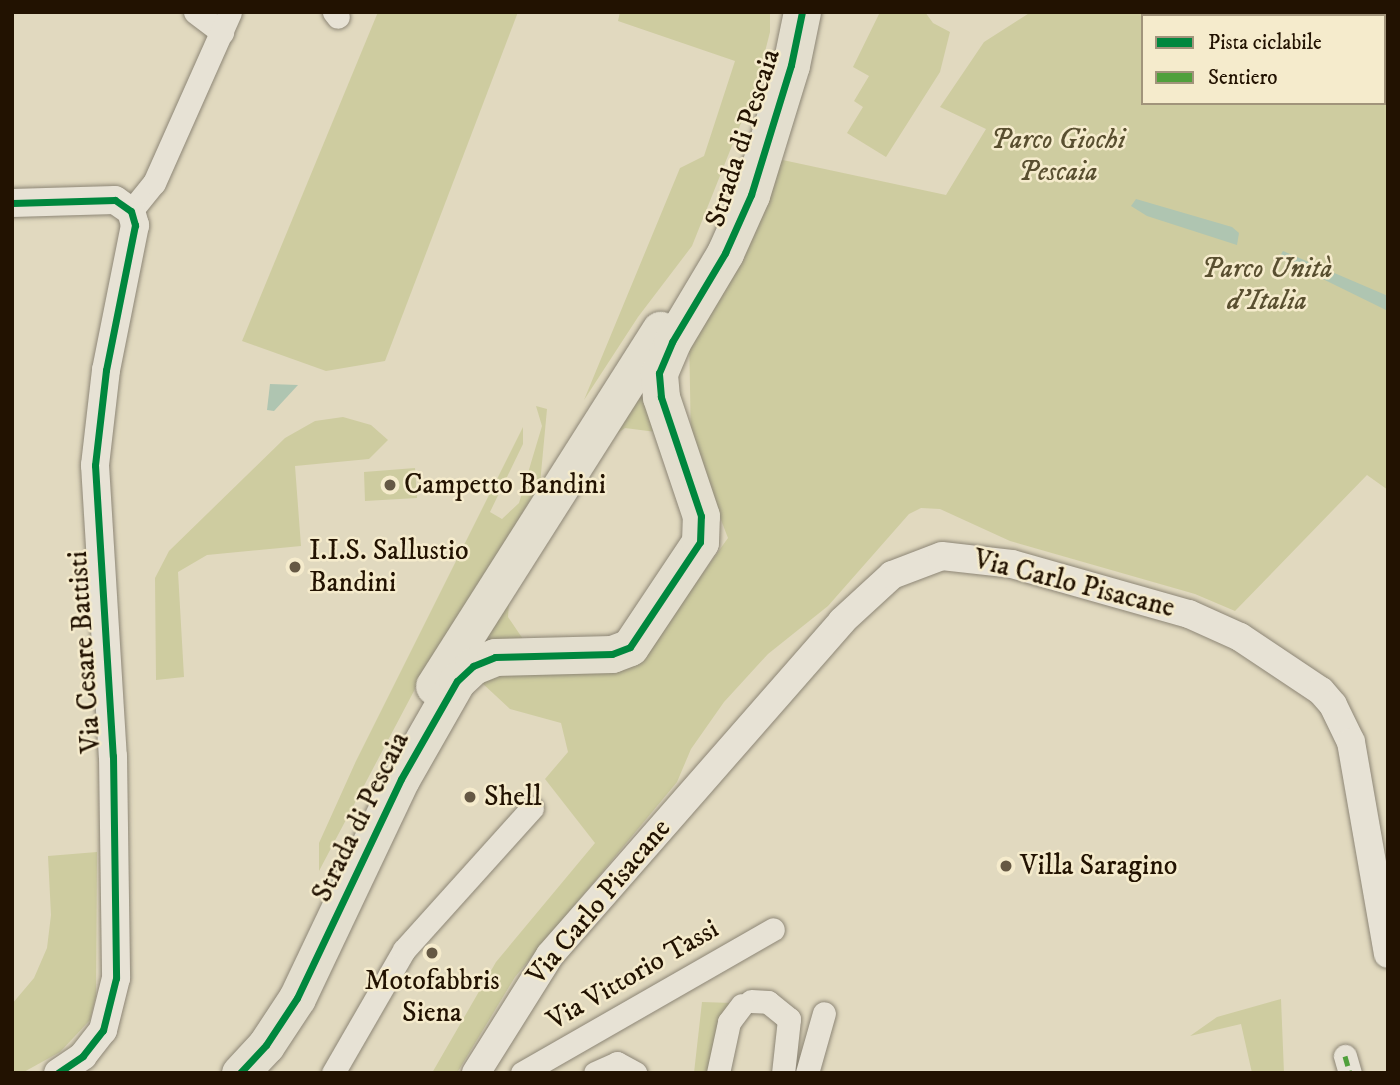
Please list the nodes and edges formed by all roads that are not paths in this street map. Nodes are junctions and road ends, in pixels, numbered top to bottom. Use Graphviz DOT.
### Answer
graph roads {
  1 [pos="195,12"];
  2 [pos="785,12"];
  3 [pos="802,12"];
  4 [pos="226,22"];
  5 [pos="12,203"];
  6 [pos="131,211"];
  7 [pos="532,808"];
  8 [pos="773,929"];
  9 [pos="1388,954"];
  10 [pos="824,1013"];
  11 [pos="58,1073"];
  12 [pos="215,1073"];
  13 [pos="240,1073"];
  14 [pos="333,1073"];
  15 [pos="477,1073"];
  16 [pos="522,1073"];
  17 [pos="595,1073"];
  18 [pos="635,1073"];
  19 [pos="718,1073"];
  20 [pos="783,1073"];
  21 [pos="807,1073"];
  1 -- 4 [label="street"];
  2 -- 12 [label="main road, Strada di Pescaia"];
  3 -- 13 [label="main road, Strada di Pescaia"];
  4 -- 6 [label="street"];
  5 -- 6 [label="street"];
  6 -- 11 [label="street, Via Cesare Battisti"];
  7 -- 14 [label="street"];
  8 -- 16 [label="street, Via Vittorio Tassi"];
  9 -- 15 [label="street, Via Carlo Pisacane"];
  10 -- 21 [label="street"];
  17 -- 18 [label="street"];
  19 -- 20 [label="street"];
}
